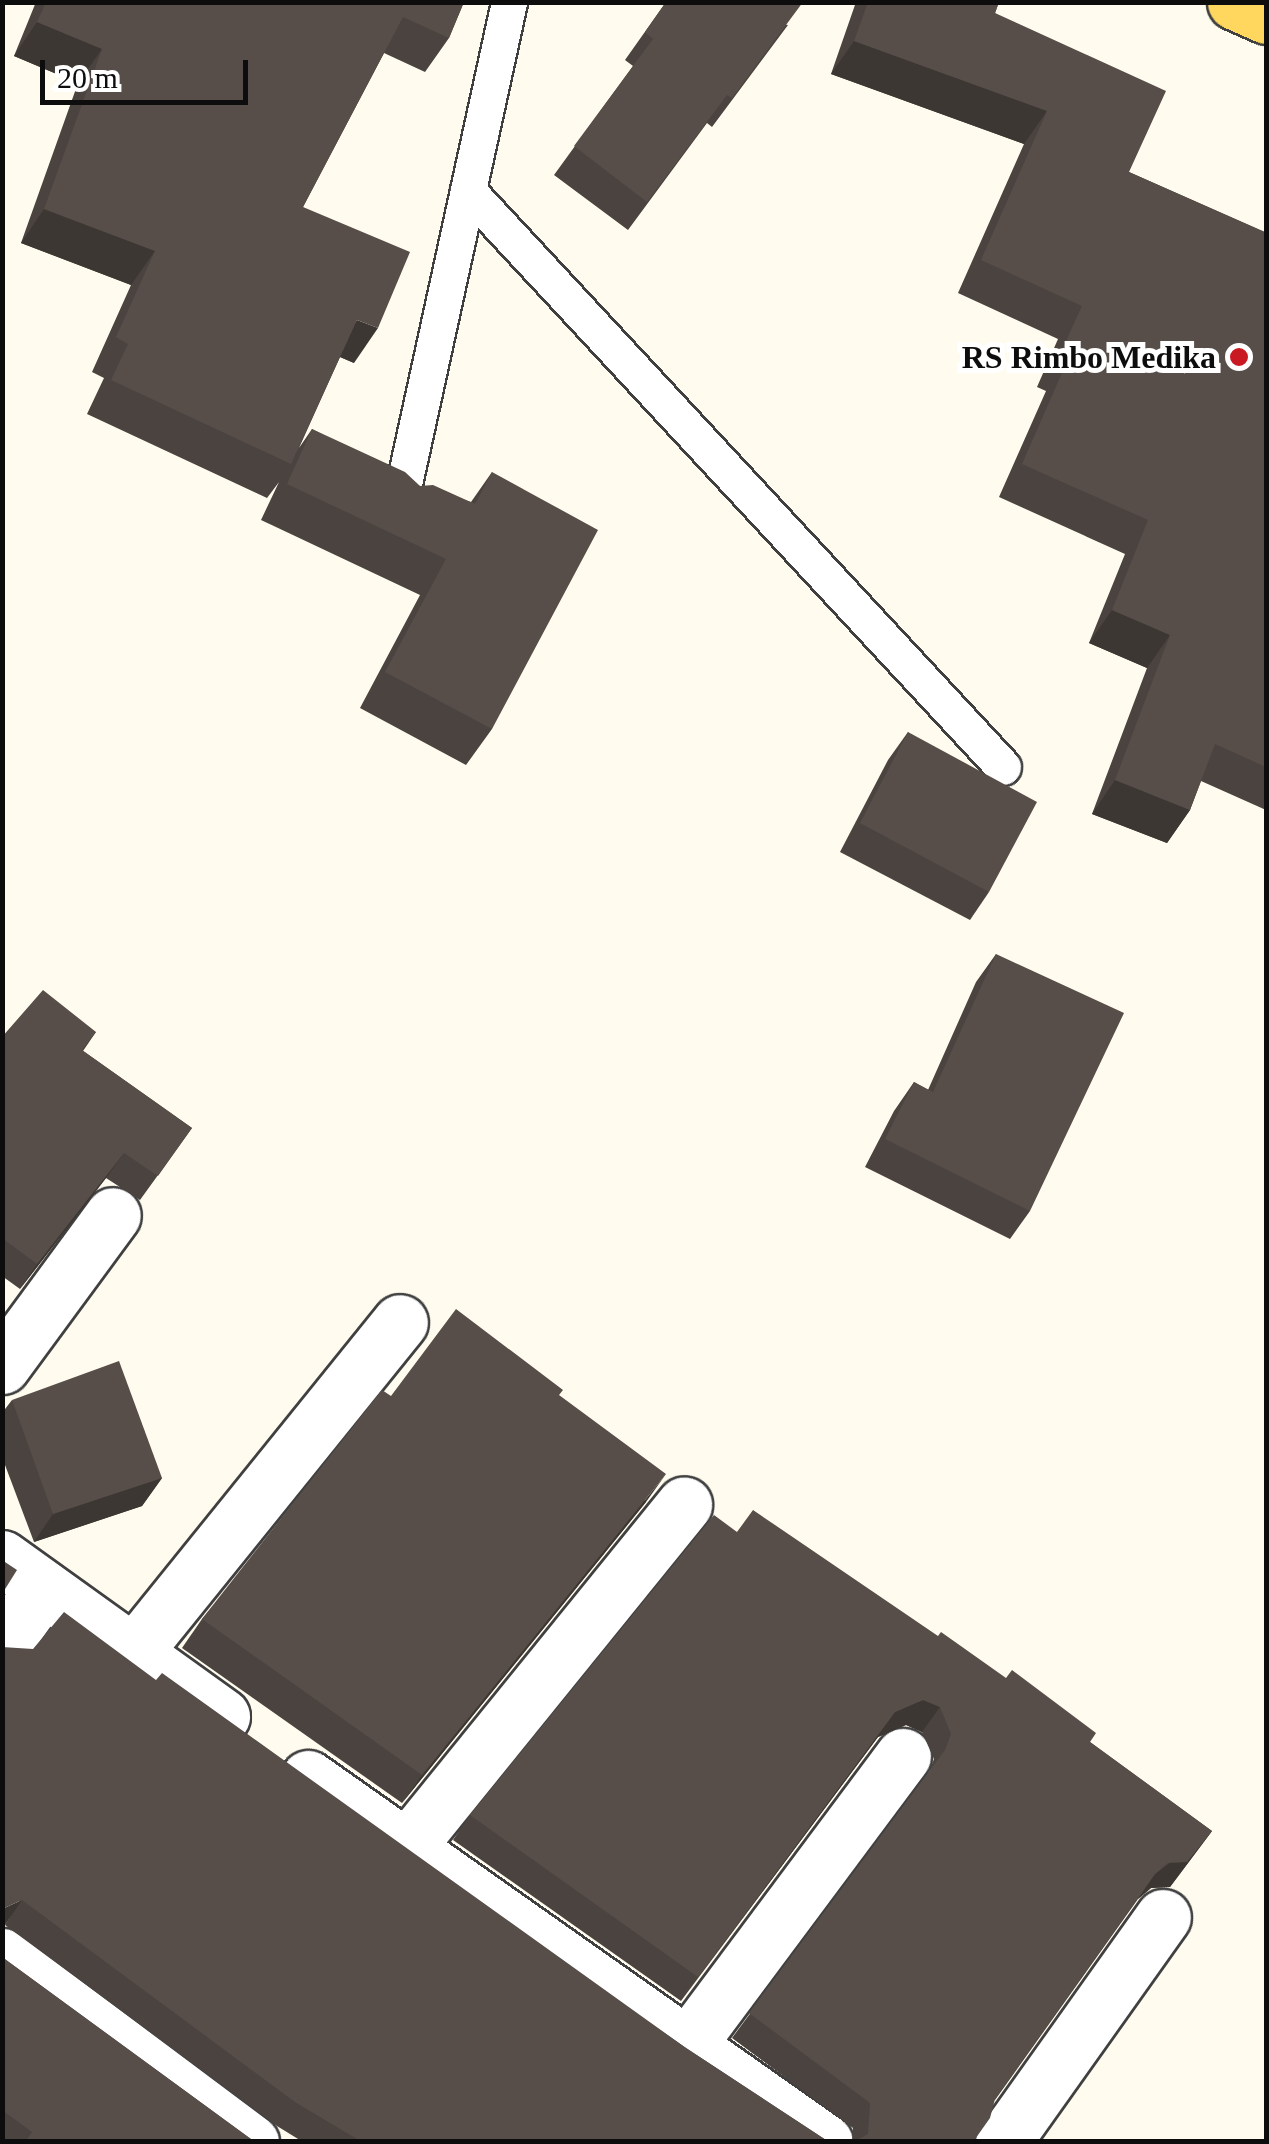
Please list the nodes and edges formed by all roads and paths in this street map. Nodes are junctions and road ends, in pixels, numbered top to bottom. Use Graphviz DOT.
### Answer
graph roads {
  1 [pos="508,2"];
  2 [pos="1235,2"];
  3 [pos="1266,16"];
  4 [pos="468,191"];
  5 [pos="400,502"];
  6 [pos="1003,767"];
  7 [pos="113,1215"];
  8 [pos="400,1322"];
  9 [pos="2,1366"];
  10 [pos="684,1505"];
  11 [pos="22,1573"];
  12 [pos="2,1646"];
  13 [pos="133,1653"];
  14 [pos="902,1756"];
  15 [pos="406,1848"];
  16 [pos="1163,1917"];
  17 [pos="2,1956"];
  18 [pos="686,2047"];
  19 [pos="251,2142"];
  20 [pos="825,2142"];
  21 [pos="1003,2142"];
  1 -- 4 [label="lane"];
  2 -- 3 [label="main road"];
  4 -- 5 [label="lane"];
  4 -- 6 [label="lane"];
  7 -- 9 [label="street"];
  8 -- 13 [label="street"];
  10 -- 15 [label="street"];
  11 -- 12 [label="street"];
  11 -- 13 [label="street"];
  13 -- 15 [label="street"];
  14 -- 18 [label="street"];
  15 -- 18 [label="street"];
  16 -- 21 [label="street"];
  17 -- 19 [label="street"];
  18 -- 20 [label="street"];
}
